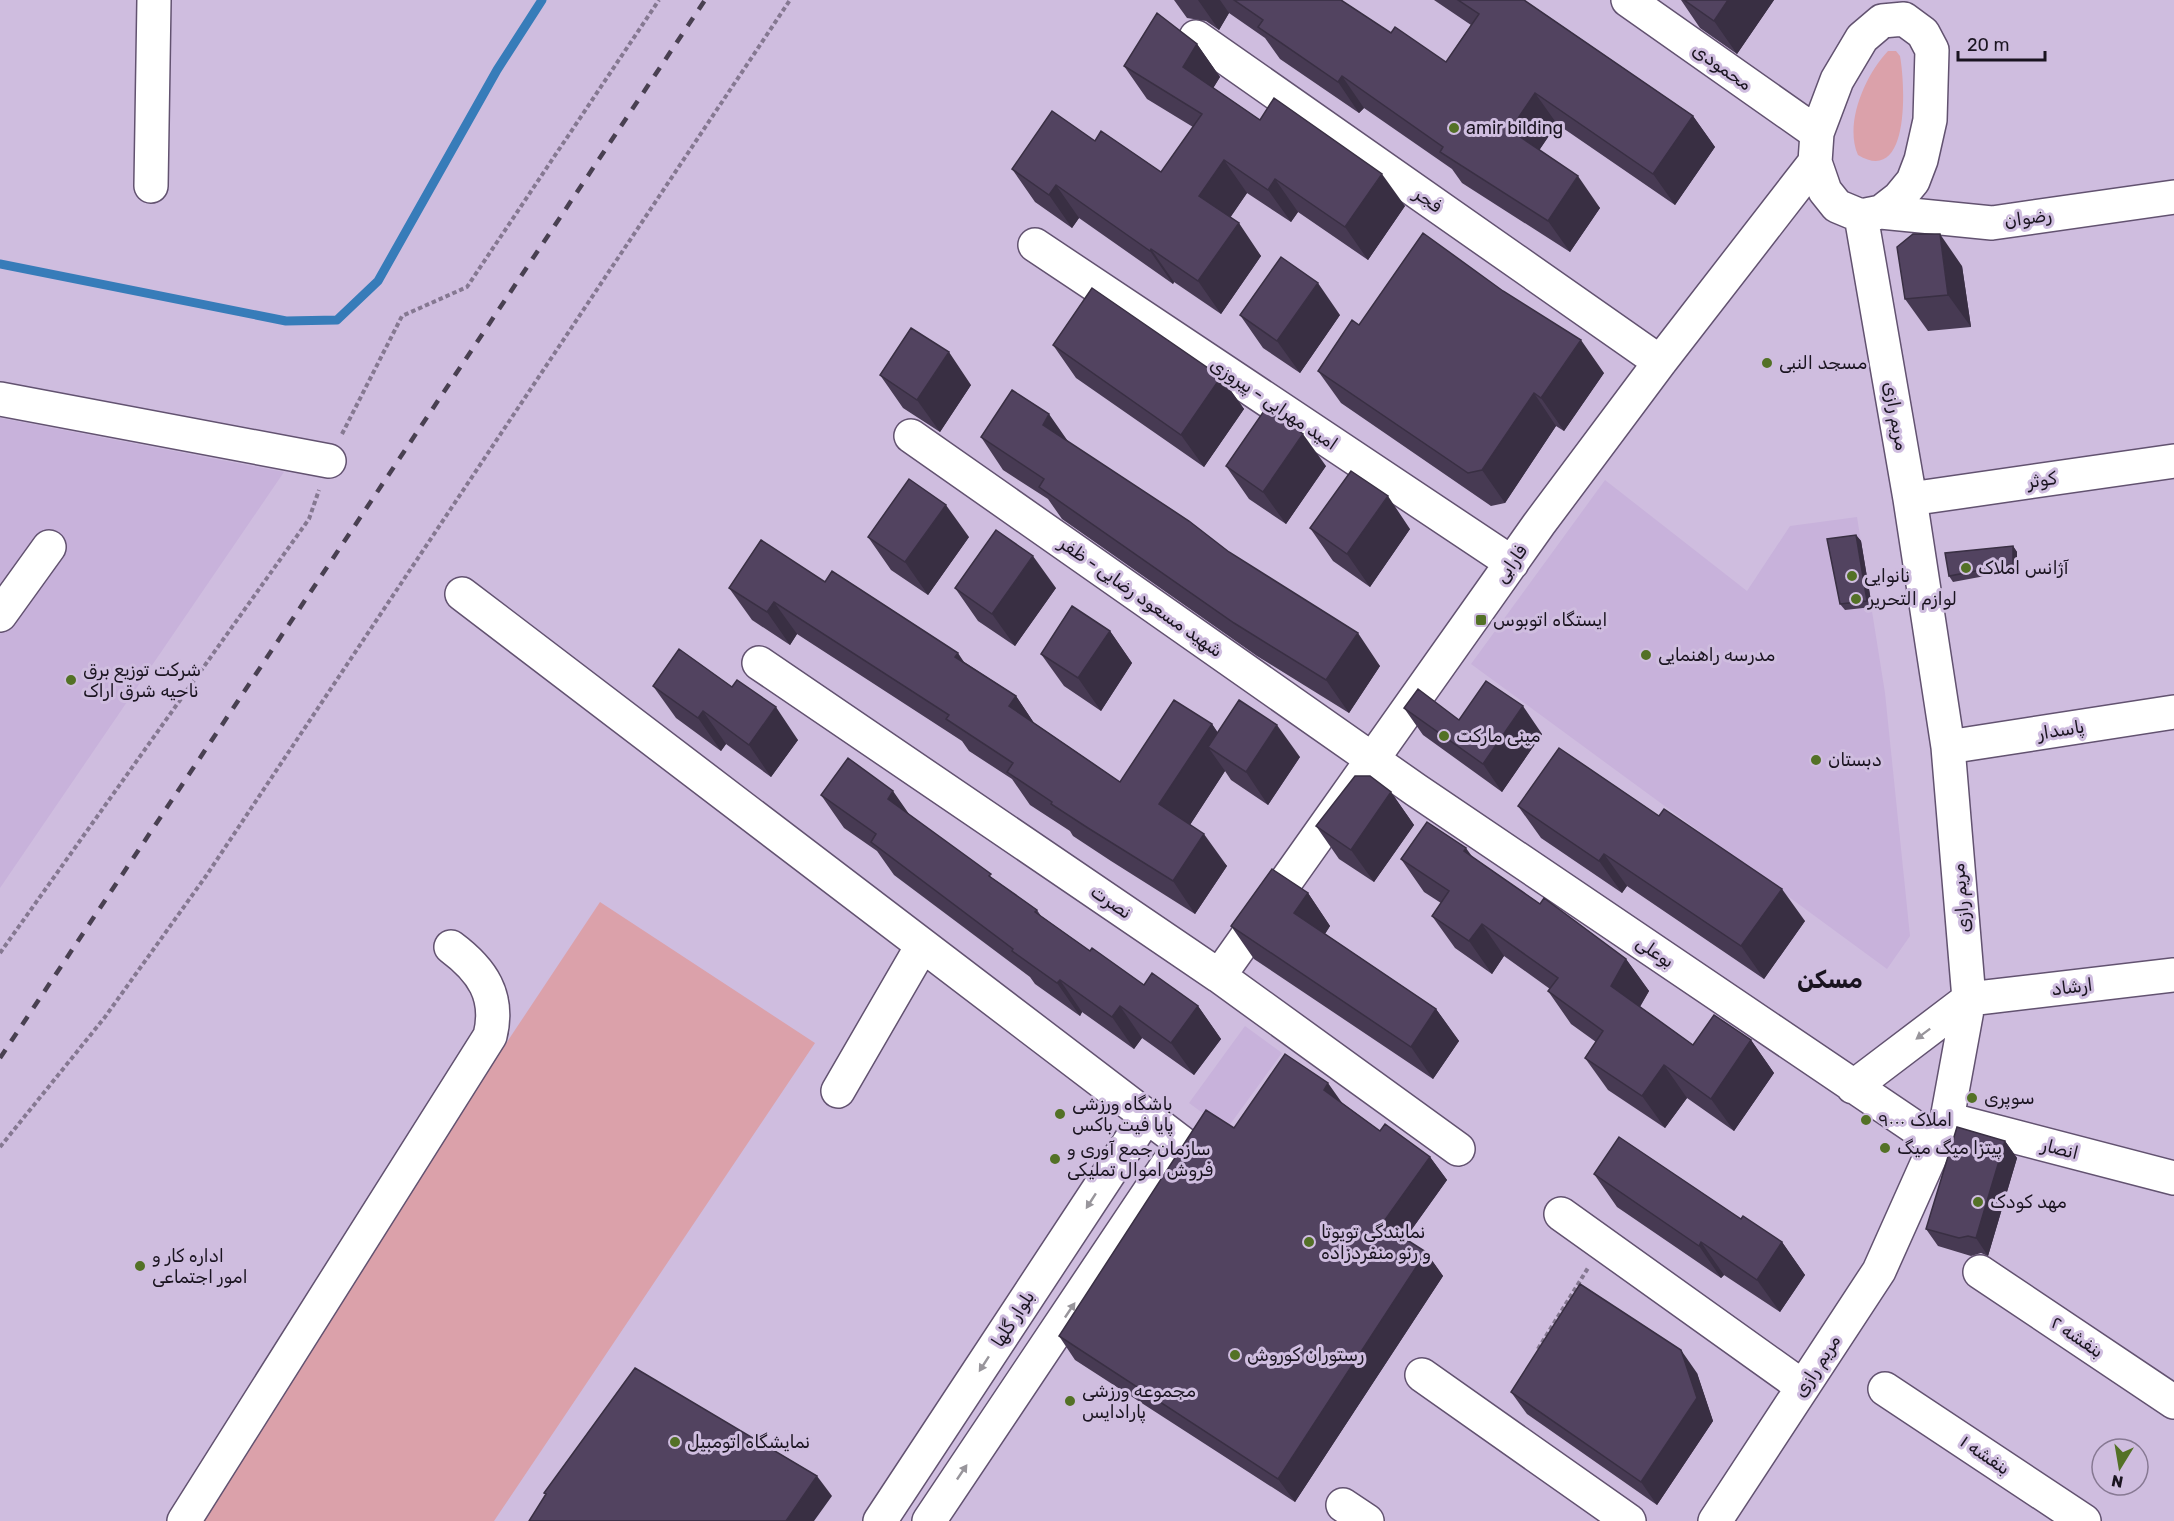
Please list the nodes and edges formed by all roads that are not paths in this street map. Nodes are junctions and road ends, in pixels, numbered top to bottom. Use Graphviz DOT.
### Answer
graph roads {
  1 [pos="154,0"];
  2 [pos="1628,0"];
  3 [pos="1911,10"];
  4 [pos="1196,37"];
  5 [pos="1816,147"];
  6 [pos="151,186"];
  7 [pos="2174,197"];
  8 [pos="1871,214"];
  9 [pos="1035,244"];
  10 [pos="1660,362"];
  11 [pos="0,399"];
  12 [pos="910,436"];
  13 [pos="328,461"];
  14 [pos="2174,461"];
  15 [pos="1910,499"];
  16 [pos="49,547"];
  17 [pos="1512,563"];
  18 [pos="462,594"];
  19 [pos="0,615"];
  20 [pos="759,663"];
  21 [pos="2174,712"];
  22 [pos="1948,747"];
  23 [pos="1372,759"];
  24 [pos="922,946"];
  25 [pos="451,947"];
  26 [pos="2174,975"];
  27 [pos="1220,976"];
  28 [pos="1970,999"];
  29 [pos="1853,1087"];
  30 [pos="838,1091"];
  31 [pos="1146,1117"];
  32 [pos="1942,1131"];
  33 [pos="1458,1149"];
  34 [pos="2174,1178"];
  35 [pos="1561,1214"];
  36 [pos="1980,1272"];
  37 [pos="1422,1375"];
  38 [pos="1803,1387"];
  39 [pos="1885,1389"];
  40 [pos="2174,1402"];
  41 [pos="184,1521"];
  42 [pos="880,1521"];
  43 [pos="929,1521"];
  44 [pos="1629,1521"];
  45 [pos="1715,1521"];
  46 [pos="2084,1521"];
  1 -- 6 [label="street"];
  2 -- 5 [label="street, محمودی"];
  3 -- 5 [label="street, فارابی"];
  3 -- 8 [label="street"];
  4 -- 10 [label="street, فجر"];
  5 -- 8 [label="street, رضوان"];
  5 -- 10 [label="street, فارابی"];
  7 -- 8 [label="street, رضوان"];
  8 -- 15 [label="street, مریم رازی"];
  9 -- 17 [label="street, امید مهرابی - پیروزی"];
  10 -- 17 [label="street, فارابی"];
  11 -- 13 [label="street"];
  12 -- 23 [label="street, شهید مسعود رضایی - ظفر"];
  14 -- 15 [label="street, کوثر"];
  15 -- 22 [label="street, مریم رازی"];
  16 -- 19 [label="street"];
  17 -- 23 [label="street, فارابی"];
  18 -- 24 [label="street"];
  20 -- 27 [label="street, نصرت"];
  21 -- 22 [label="street, پاسدار"];
  22 -- 28 [label="street, مریم رازی"];
  23 -- 27 [label="street, فارابی"];
  23 -- 29 [label="street, بوعلی"];
  24 -- 30 [label="street"];
  24 -- 31 [label="street"];
  25 -- 41 [label="street"];
  26 -- 28 [label="street, ارشاد"];
  27 -- 33 [label="street, نصرت"];
  28 -- 29 [label="street, one-way"];
  28 -- 32 [label="street, مریم رازی"];
  29 -- 32 [label="street, بوعلی"];
  31 -- 42 [label="street, بلوار گلها, one-way"];
  43 -- 31 [label="street, one-way"];
  32 -- 34 [label="street, انصار"];
  32 -- 38 [label="street, مریم رازی"];
  35 -- 38 [label="street"];
  36 -- 40 [label="street, بنفشه ۲"];
  37 -- 44 [label="street"];
  38 -- 45 [label="street, مریم رازی"];
  39 -- 46 [label="street, بنفشه ۱"];
}
